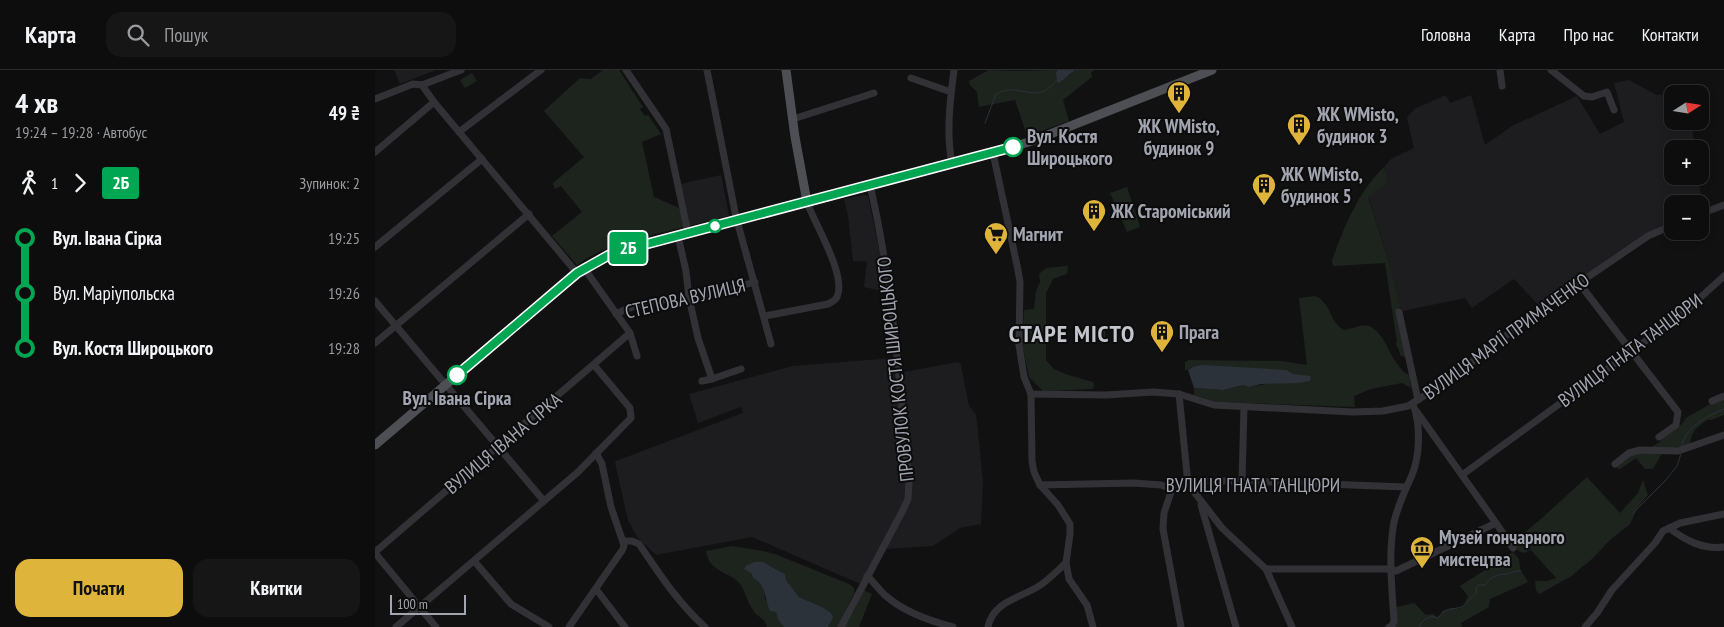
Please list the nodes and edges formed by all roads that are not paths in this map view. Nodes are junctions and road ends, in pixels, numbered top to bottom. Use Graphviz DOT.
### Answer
graph roads {
  1 [pos="461,70"];
  2 [pos="541,70"];
  3 [pos="626,70"];
  4 [pos="707,70"];
  5 [pos="786,70"];
  6 [pos="954,70"];
  7 [pos="1212,70"];
  8 [pos="1500,70"];
  9 [pos="1551,70"];
  10 [pos="911,78"];
  11 [pos="422,85"];
  12 [pos="1502,86"];
  13 [pos="951,92"];
  14 [pos="874,93"];
  15 [pos="375,99"];
  16 [pos="434,102"];
  17 [pos="1614,110"];
  18 [pos="793,119"];
  19 [pos="459,132"];
  20 [pos="375,152"];
  21 [pos="993,154"];
  22 [pos="482,158"];
  23 [pos="952,164"];
  24 [pos="869,185"];
  25 [pos="807,202"];
  26 [pos="1724,205"];
  27 [pos="1709,211"];
  28 [pos="529,214"];
  29 [pos="737,221"];
  30 [pos="1664,229"];
  31 [pos="688,233"];
  32 [pos="679,236"];
  33 [pos="375,247"];
  34 [pos="581,270"];
  35 [pos="1724,276"];
  36 [pos="755,282"];
  37 [pos="1579,283"];
  38 [pos="689,298"];
  39 [pos="375,301"];
  40 [pos="1399,312"];
  41 [pos="616,314"];
  42 [pos="765,316"];
  43 [pos="395,326"];
  44 [pos="630,333"];
  45 [pos="375,343"];
  46 [pos="771,344"];
  47 [pos="1632,351"];
  48 [pos="637,356"];
  49 [pos="594,365"];
  50 [pos="741,369"];
  51 [pos="712,379"];
  52 [pos="702,381"];
  53 [pos="445,385"];
  54 [pos="1031,394"];
  55 [pos="1179,394"];
  56 [pos="1724,396"];
  57 [pos="1712,401"];
  58 [pos="1415,405"];
  59 [pos="1244,407"];
  60 [pos="1724,435"];
  61 [pos="1659,437"];
  62 [pos="375,445"];
  63 [pos="499,447"];
  64 [pos="596,454"];
  65 [pos="1615,464"];
  66 [pos="1462,475"];
  67 [pos="1242,481"];
  68 [pos="1188,484"];
  69 [pos="1040,485"];
  70 [pos="1406,487"];
  71 [pos="1171,489"];
  72 [pos="1199,500"];
  73 [pos="544,502"];
  74 [pos="1724,514"];
  75 [pos="1496,523"];
  76 [pos="1669,528"];
  77 [pos="623,541"];
  78 [pos="1724,547"];
  79 [pos="1513,548"];
  80 [pos="375,552"];
  81 [pos="475,562"];
  82 [pos="1066,563"];
  83 [pos="1266,569"];
  84 [pos="1391,569"];
  85 [pos="867,576"];
  86 [pos="596,589"];
  87 [pos="419,607"];
  88 [pos="396,627"];
  89 [pos="436,627"];
  90 [pos="549,627"];
  91 [pos="569,627"];
  92 [pos="625,627"];
  93 [pos="705,627"];
  94 [pos="841,627"];
  95 [pos="953,627"];
  96 [pos="988,627"];
  97 [pos="1093,627"];
  98 [pos="1181,627"];
  99 [pos="1236,627"];
  100 [pos="1292,627"];
  101 [pos="1389,627"];
  102 [pos="1585,627"];
  1 -- 11 [label="street"];
  2 -- 19 [label="street"];
  3 -- 31 [label="street"];
  4 -- 29 [label="street"];
  5 -- 18 [label="main road"];
  6 -- 13 [label="street"];
  7 -- 21 [label="main road"];
  8 -- 12 [label="street"];
  9 -- 17 [label="street"];
  10 -- 13 [label="street"];
  11 -- 15 [label="street"];
  11 -- 16 [label="street"];
  13 -- 23 [label="street"];
  14 -- 18 [label="street"];
  16 -- 19 [label="street"];
  16 -- 20 [label="street"];
  18 -- 25 [label="main road"];
  19 -- 22 [label="street"];
  21 -- 23 [label="main road"];
  21 -- 54 [label="street"];
  22 -- 28 [label="street"];
  22 -- 33 [label="street"];
  23 -- 24 [label="main road"];
  24 -- 25 [label="main road"];
  24 -- 85 [label="street, ПРОВУЛОК КОСТЯ ШИРОЦЬКОГО"];
  25 -- 29 [label="main road"];
  25 -- 42 [label="street, СТЕПОВА ВУЛИЦЯ"];
  26 -- 27 [label="street"];
  28 -- 34 [label="street"];
  28 -- 43 [label="street"];
  29 -- 31 [label="main road"];
  29 -- 36 [label="street"];
  30 -- 37 [label="street, ВУЛИЦЯ МАРІЇ ПРИМАЧЕНКО"];
  31 -- 32 [label="main road"];
  32 -- 34 [label="main road"];
  32 -- 38 [label="street"];
  34 -- 41 [label="street"];
  34 -- 53 [label="main road"];
  35 -- 47 [label="street, ВУЛИЦЯ ГНАТА ТАНЦЮРИ"];
  36 -- 38 [label="street, СТЕПОВА ВУЛИЦЯ"];
  36 -- 42 [label="street"];
  37 -- 47 [label="street"];
  37 -- 58 [label="street, ВУЛИЦЯ МАРІЇ ПРИМАЧЕНКО"];
  38 -- 41 [label="street, СТЕПОВА ВУЛИЦЯ"];
  38 -- 51 [label="street"];
  39 -- 43 [label="street"];
  40 -- 58 [label="street"];
  41 -- 44 [label="street"];
  42 -- 46 [label="street"];
  43 -- 45 [label="street"];
  43 -- 53 [label="street"];
  44 -- 48 [label="street"];
  44 -- 49 [label="street, ВУЛИЦЯ ІВАНА СІРКА"];
  47 -- 61 [label="street"];
  47 -- 66 [label="street, ВУЛИЦЯ ГНАТА ТАНЦЮРИ"];
  49 -- 63 [label="street, ВУЛИЦЯ ІВАНА СІРКА"];
  49 -- 64 [label="street"];
  50 -- 51 [label="street"];
  51 -- 52 [label="street"];
  53 -- 62 [label="main road"];
  53 -- 63 [label="street"];
  54 -- 55 [label="street, ВУЛИЦЯ МАРІЇ ПРИМАЧЕНКО"];
  54 -- 69 [label="street"];
  55 -- 59 [label="street, ВУЛИЦЯ МАРІЇ ПРИМАЧЕНКО"];
  55 -- 68 [label="street"];
  56 -- 57 [label="street"];
  58 -- 59 [label="street, ВУЛИЦЯ МАРІЇ ПРИМАЧЕНКО"];
  58 -- 66 [label="street"];
  58 -- 70 [label="street"];
  59 -- 67 [label="street"];
  60 -- 65 [label="street"];
  63 -- 73 [label="street"];
  63 -- 80 [label="street, ВУЛИЦЯ ІВАНА СІРКА"];
  64 -- 73 [label="street"];
  64 -- 77 [label="street"];
  66 -- 75 [label="street"];
  67 -- 68 [label="street, ВУЛИЦЯ ГНАТА ТАНЦЮРИ"];
  67 -- 70 [label="street, ВУЛИЦЯ ГНАТА ТАНЦЮРИ"];
  68 -- 71 [label="street, ВУЛИЦЯ ГНАТА ТАНЦЮРИ"];
  68 -- 72 [label="street"];
  69 -- 71 [label="street, ВУЛИЦЯ ГНАТА ТАНЦЮРИ"];
  69 -- 82 [label="street"];
  70 -- 84 [label="street"];
  71 -- 98 [label="street"];
  72 -- 83 [label="street"];
  72 -- 99 [label="street"];
  73 -- 81 [label="street"];
  74 -- 76 [label="street"];
  75 -- 79 [label="street"];
  75 -- 84 [label="street"];
  76 -- 78 [label="street"];
  76 -- 102 [label="street"];
  77 -- 86 [label="street"];
  77 -- 93 [label="street"];
  80 -- 87 [label="street"];
  81 -- 87 [label="street"];
  81 -- 90 [label="street"];
  82 -- 96 [label="street"];
  82 -- 97 [label="street"];
  83 -- 84 [label="street"];
  83 -- 100 [label="street"];
  84 -- 101 [label="street"];
  85 -- 94 [label="street, ПРОВУЛОК КОСТЯ ШИРОЦЬКОГО"];
  85 -- 95 [label="street"];
  86 -- 91 [label="street"];
  86 -- 92 [label="street"];
  87 -- 88 [label="street"];
  87 -- 89 [label="street"];
}
